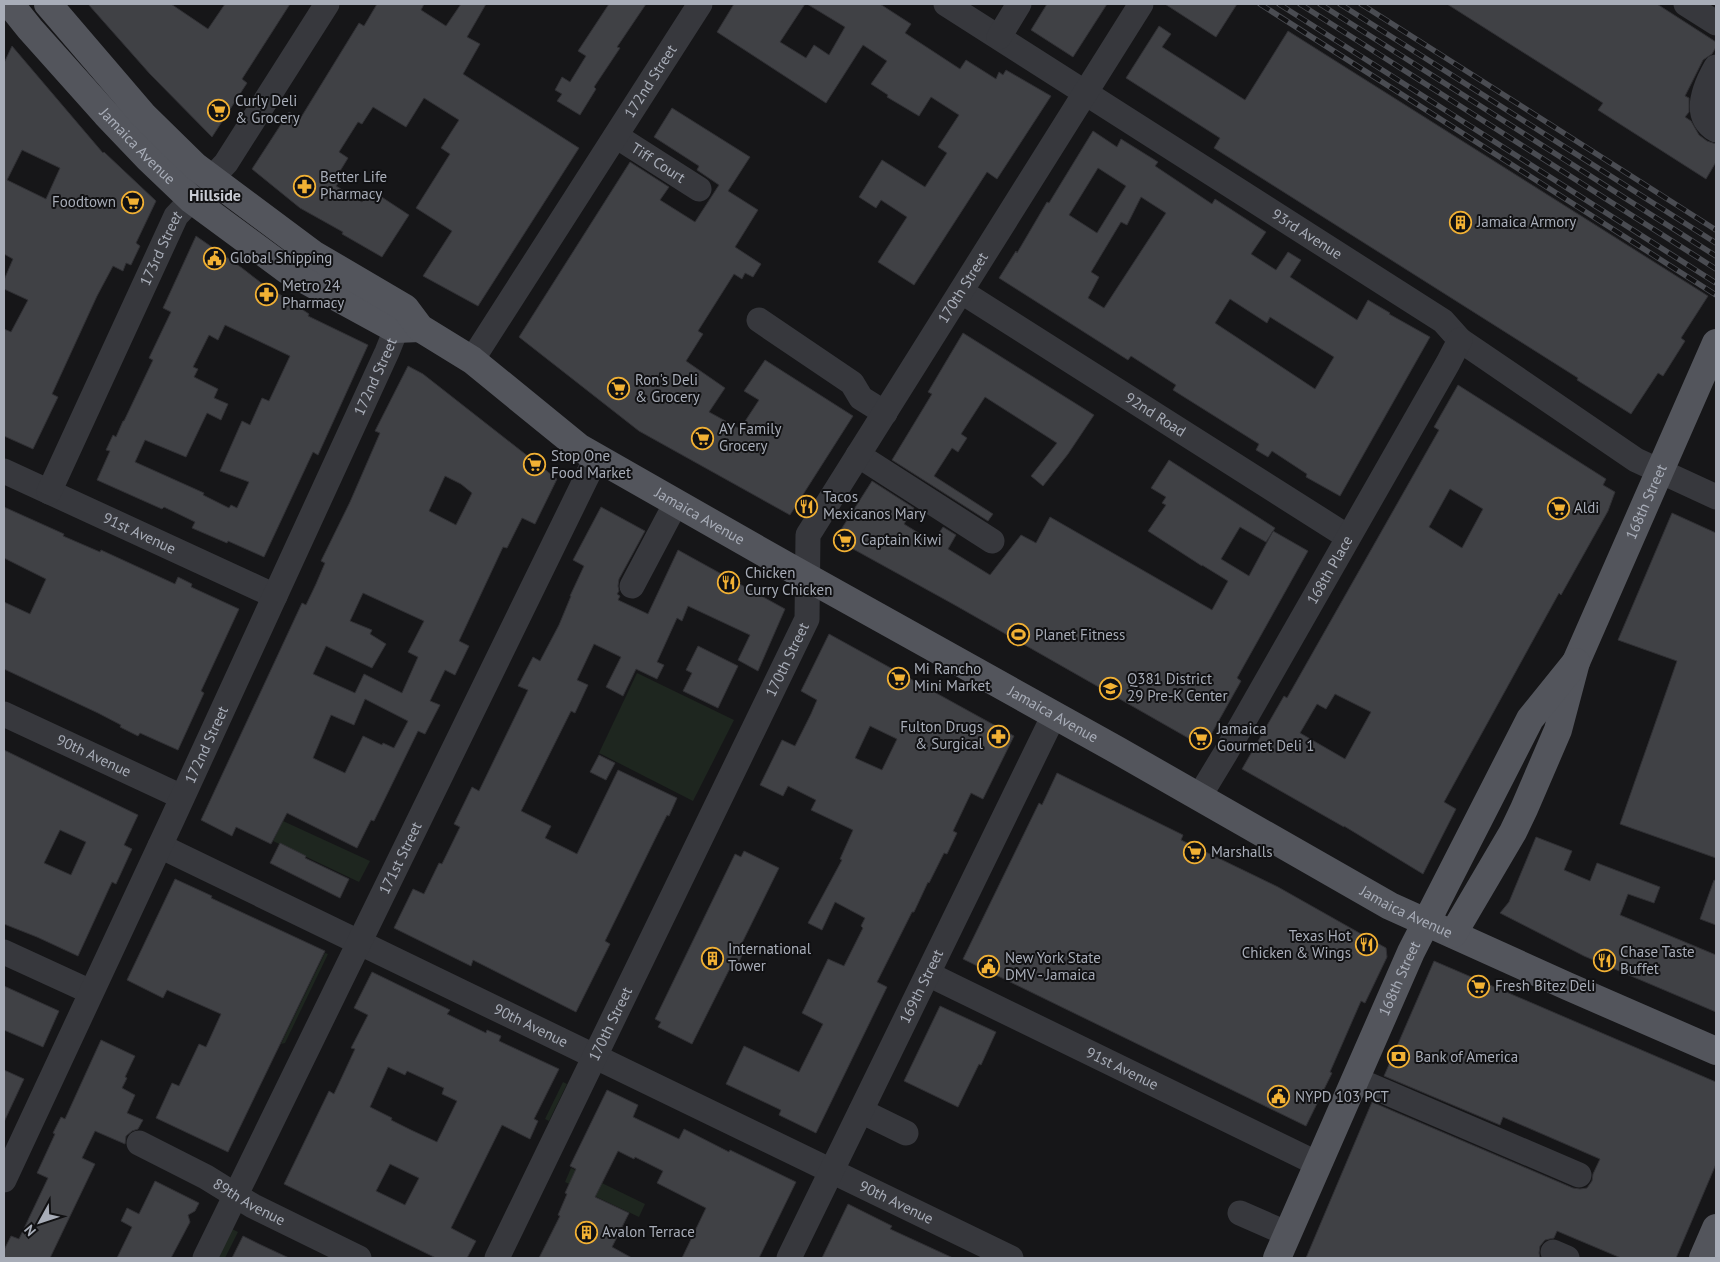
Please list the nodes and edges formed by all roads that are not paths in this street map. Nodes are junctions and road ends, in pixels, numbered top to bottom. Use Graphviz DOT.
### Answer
graph roads {
  1 [pos="43,4"];
  2 [pos="48,4"];
  3 [pos="328,4"];
  4 [pos="700,4"];
  5 [pos="946,4"];
  6 [pos="1019,4"];
  7 [pos="1141,4"];
  8 [pos="1686,4"];
  9 [pos="10,11"];
  10 [pos="1716,23"];
  11 [pos="998,37"];
  12 [pos="1716,67"];
  13 [pos="1086,92"];
  14 [pos="1716,130"];
  15 [pos="616,136"];
  16 [pos="212,179"];
  17 [pos="699,189"];
  18 [pos="192,200"];
  19 [pos="962,292"];
  20 [pos="759,320"];
  21 [pos="407,322"];
  22 [pos="1460,340"];
  23 [pos="1716,343"];
  24 [pos="472,360"];
  25 [pos="885,413"];
  26 [pos="858,455"];
  27 [pos="596,458"];
  28 [pos="4,471"];
  29 [pos="1660,471"];
  30 [pos="49,492"];
  31 [pos="1716,497"];
  32 [pos="676,503"];
  33 [pos="1348,537"];
  34 [pos="992,540"];
  35 [pos="808,577"];
  36 [pos="632,586"];
  37 [pos="275,596"];
  38 [pos="1576,662"];
  39 [pos="4,714"];
  40 [pos="1054,714"];
  41 [pos="182,797"];
  42 [pos="1199,797"];
  43 [pos="160,846"];
  44 [pos="1426,922"];
  45 [pos="1453,934"];
  46 [pos="359,942"];
  47 [pos="4,952"];
  48 [pos="928,974"];
  49 [pos="91,992"];
  50 [pos="1716,1051"];
  51 [pos="595,1057"];
  52 [pos="1355,1079"];
  53 [pos="860,1111"];
  54 [pos="906,1133"];
  55 [pos="139,1143"];
  56 [pos="1318,1164"];
  57 [pos="831,1171"];
  58 [pos="1579,1175"];
  59 [pos="4,1180"];
  60 [pos="236,1196"];
  61 [pos="1240,1213"];
  62 [pos="1716,1228"];
  63 [pos="1283,1246"];
  64 [pos="205,1258"];
  65 [pos="359,1258"];
  66 [pos="497,1258"];
  67 [pos="789,1258"];
  68 [pos="1011,1258"];
  69 [pos="1703,1258"];
  1 -- 9 [label="street"];
  2 -- 16 [label="main road, Jamaica Avenue"];
  3 -- 16 [label="street, 173rd Street"];
  4 -- 15 [label="street, 172nd Street"];
  5 -- 11 [label="street, 93rd Avenue"];
  6 -- 11 [label="street"];
  7 -- 13 [label="street, 170th Street"];
  8 -- 10 [label="street"];
  9 -- 18 [label="main road, Jamaica Avenue"];
  11 -- 13 [label="street, 93rd Avenue"];
  12 -- 14 [label="street"];
  13 -- 19 [label="street, 170th Street"];
  13 -- 22 [label="street, 93rd Avenue"];
  15 -- 17 [label="street, Tiff Court"];
  15 -- 24 [label="street, 172nd Street"];
  16 -- 18 [label="street, 173rd Street"];
  16 -- 21 [label="main road, Jamaica Avenue"];
  18 -- 21 [label="main road, Jamaica Avenue"];
  18 -- 30 [label="street, 173rd Street"];
  19 -- 25 [label="street, 170th Street"];
  19 -- 33 [label="street, 92nd Road"];
  20 -- 25 [label="street"];
  21 -- 24 [label="main road, Jamaica Avenue"];
  21 -- 37 [label="street, 172nd Street"];
  22 -- 29 [label="street, 93rd Avenue"];
  22 -- 33 [label="street, 168th Place"];
  23 -- 29 [label="main road, 168th Street"];
  24 -- 27 [label="main road, Jamaica Avenue"];
  25 -- 26 [label="street, 170th Street"];
  26 -- 34 [label="street"];
  26 -- 35 [label="street, 170th Street"];
  27 -- 32 [label="main road, Jamaica Avenue"];
  27 -- 46 [label="street, 171st Street"];
  28 -- 30 [label="street, 91st Avenue"];
  29 -- 31 [label="street, 93rd Avenue"];
  29 -- 38 [label="main road, 168th Street"];
  30 -- 37 [label="street, 91st Avenue"];
  32 -- 35 [label="main road, Jamaica Avenue"];
  32 -- 36 [label="street"];
  33 -- 42 [label="street, 168th Place"];
  35 -- 40 [label="main road, Jamaica Avenue"];
  35 -- 51 [label="street, 170th Street"];
  37 -- 41 [label="street, 172nd Street"];
  38 -- 44 [label="main road, 168th Street"];
  38 -- 45 [label="main road, 168th Street"];
  39 -- 41 [label="street, 90th Avenue"];
  40 -- 42 [label="main road, Jamaica Avenue"];
  40 -- 48 [label="street, 169th Street"];
  41 -- 43 [label="street, 172nd Street"];
  42 -- 44 [label="main road, Jamaica Avenue"];
  43 -- 46 [label="street, 90th Avenue"];
  43 -- 49 [label="street, 172nd Street"];
  44 -- 45 [label="main road, Jamaica Avenue"];
  44 -- 52 [label="main road, 168th Street"];
  45 -- 50 [label="main road, Jamaica Avenue"];
  46 -- 51 [label="street, 90th Avenue"];
  46 -- 60 [label="street, 171st Street"];
  47 -- 49 [label="street"];
  48 -- 53 [label="street, 169th Street"];
  48 -- 56 [label="street, 91st Avenue"];
  49 -- 59 [label="street, 172nd Street"];
  51 -- 57 [label="street, 90th Avenue"];
  51 -- 66 [label="street, 170th Street"];
  52 -- 56 [label="main road, 168th Street"];
  52 -- 58 [label="street"];
  53 -- 54 [label="street"];
  53 -- 57 [label="street, 169th Street"];
  55 -- 60 [label="street, 89th Avenue"];
  56 -- 63 [label="main road, 168th Street"];
  57 -- 67 [label="street, 169th Street"];
  57 -- 68 [label="street, 90th Avenue"];
  60 -- 64 [label="street, 171st Street"];
  60 -- 65 [label="street, 89th Avenue"];
  61 -- 63 [label="street"];
  62 -- 69 [label="main road"];
}
